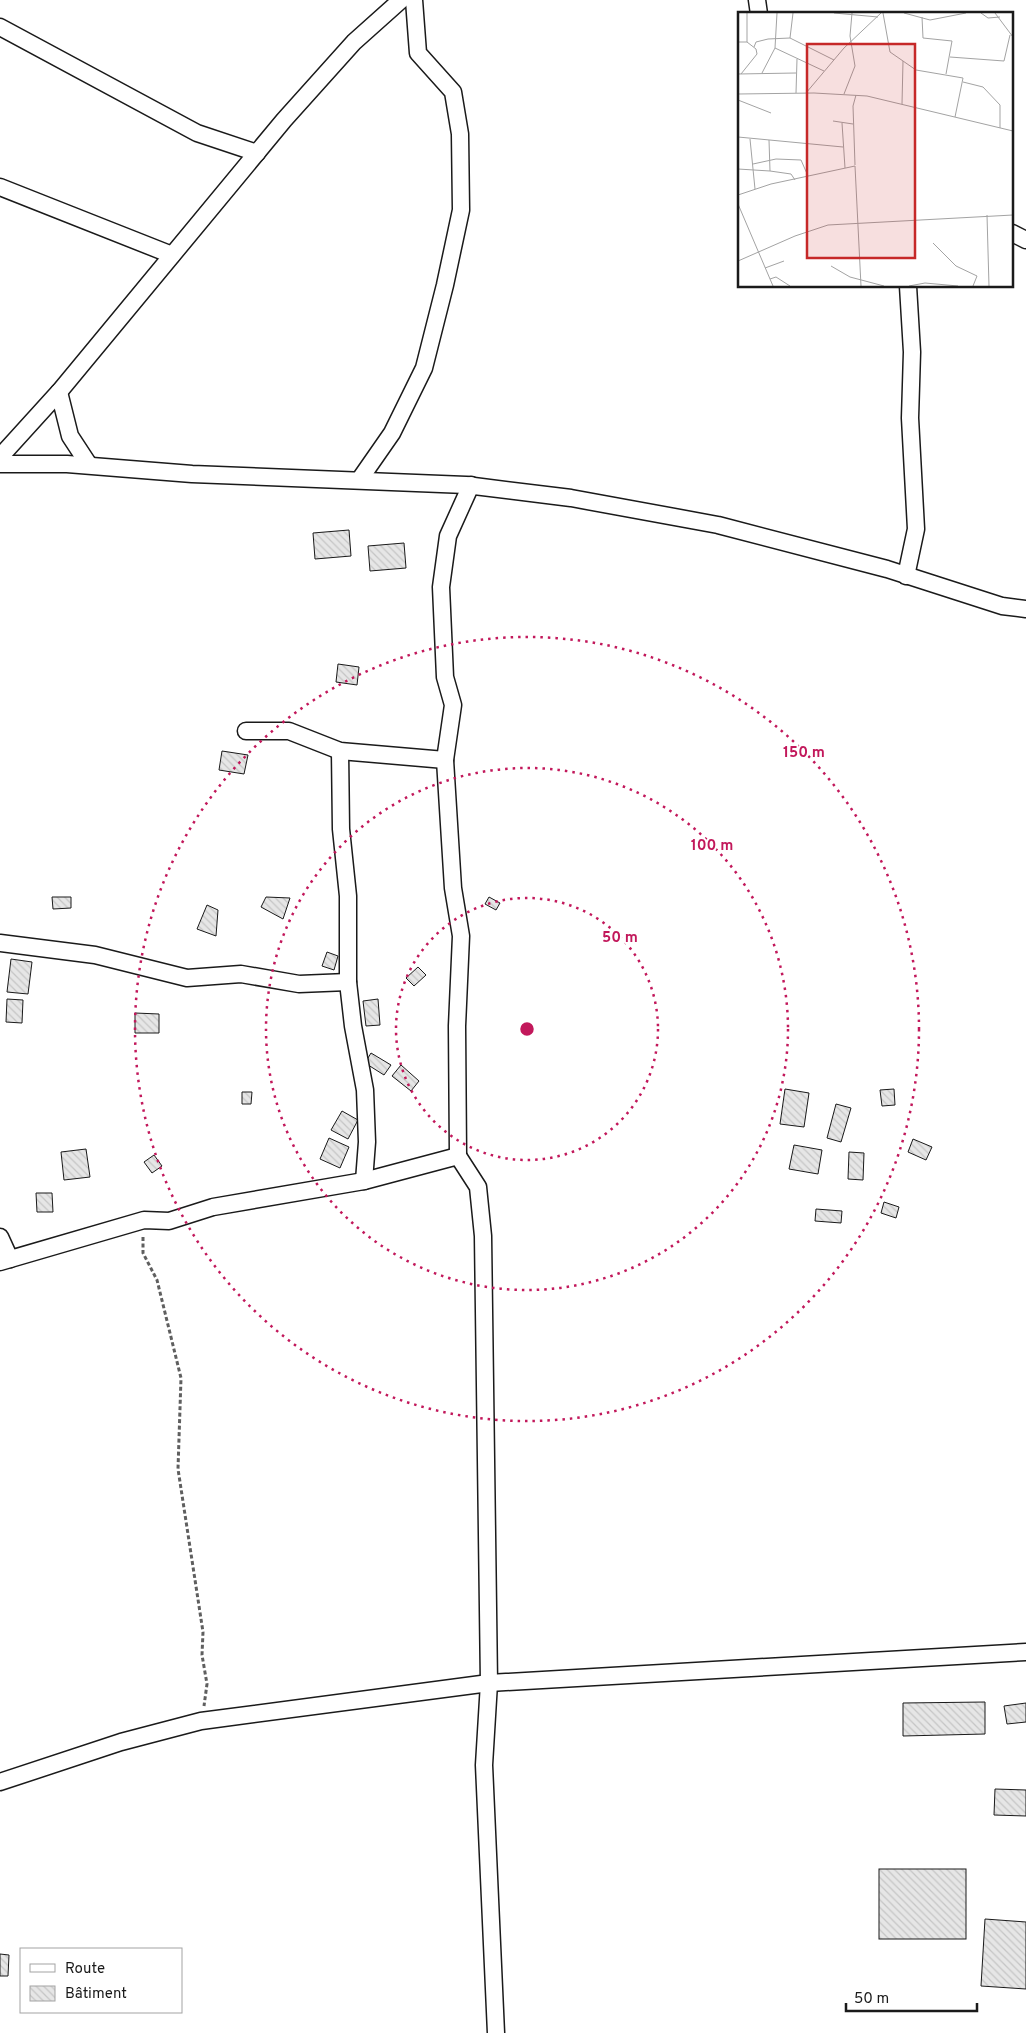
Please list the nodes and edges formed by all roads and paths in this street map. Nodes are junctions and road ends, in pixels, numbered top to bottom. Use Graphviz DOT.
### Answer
graph roads {
  1 [pos="401,0"];
  2 [pos="414,0"];
  3 [pos="0,27"];
  4 [pos="257,153"];
  5 [pos="0,187"];
  6 [pos="1014,234"];
  7 [pos="1026,240"];
  8 [pos="172,255"];
  9 [pos="908,288"];
  10 [pos="60,392"];
  11 [pos="0,457"];
  12 [pos="0,464"];
  13 [pos="89,465"];
  14 [pos="360,479"];
  15 [pos="471,485"];
  16 [pos="906,576"];
  17 [pos="1026,609"];
  18 [pos="246,731"];
  19 [pos="340,751"];
  20 [pos="445,760"];
  21 [pos="0,943"];
  22 [pos="348,982"];
  23 [pos="458,1156"];
  24 [pos="364,1181"];
  25 [pos="144,1220"];
  26 [pos="0,1237"];
  27 [pos="5,1260"];
  28 [pos="1026,1652"];
  29 [pos="489,1683"];
  30 [pos="201,1722"];
  31 [pos="0,1782"];
  32 [pos="496,2033"];
  1 -- 4 [label="street"];
  2 -- 14 [label="street"];
  3 -- 4 [label="street"];
  4 -- 8 [label="street"];
  5 -- 8 [label="street"];
  6 -- 7 [label="street"];
  8 -- 10 [label="street"];
  9 -- 16 [label="street"];
  10 -- 11 [label="street"];
  10 -- 13 [label="street"];
  12 -- 13 [label="street"];
  13 -- 14 [label="street"];
  14 -- 15 [label="street"];
  15 -- 16 [label="street"];
  15 -- 20 [label="street"];
  16 -- 17 [label="street"];
  18 -- 19 [label="street"];
  19 -- 20 [label="street"];
  19 -- 22 [label="street"];
  20 -- 23 [label="street"];
  21 -- 22 [label="street"];
  22 -- 24 [label="street"];
  23 -- 24 [label="street"];
  23 -- 29 [label="street"];
  24 -- 25 [label="street"];
  25 -- 27 [label="street"];
  25 -- 30 [label="path"];
  26 -- 27 [label="street"];
  28 -- 29 [label="street"];
  29 -- 30 [label="street"];
  29 -- 32 [label="street"];
  30 -- 31 [label="street"];
}
